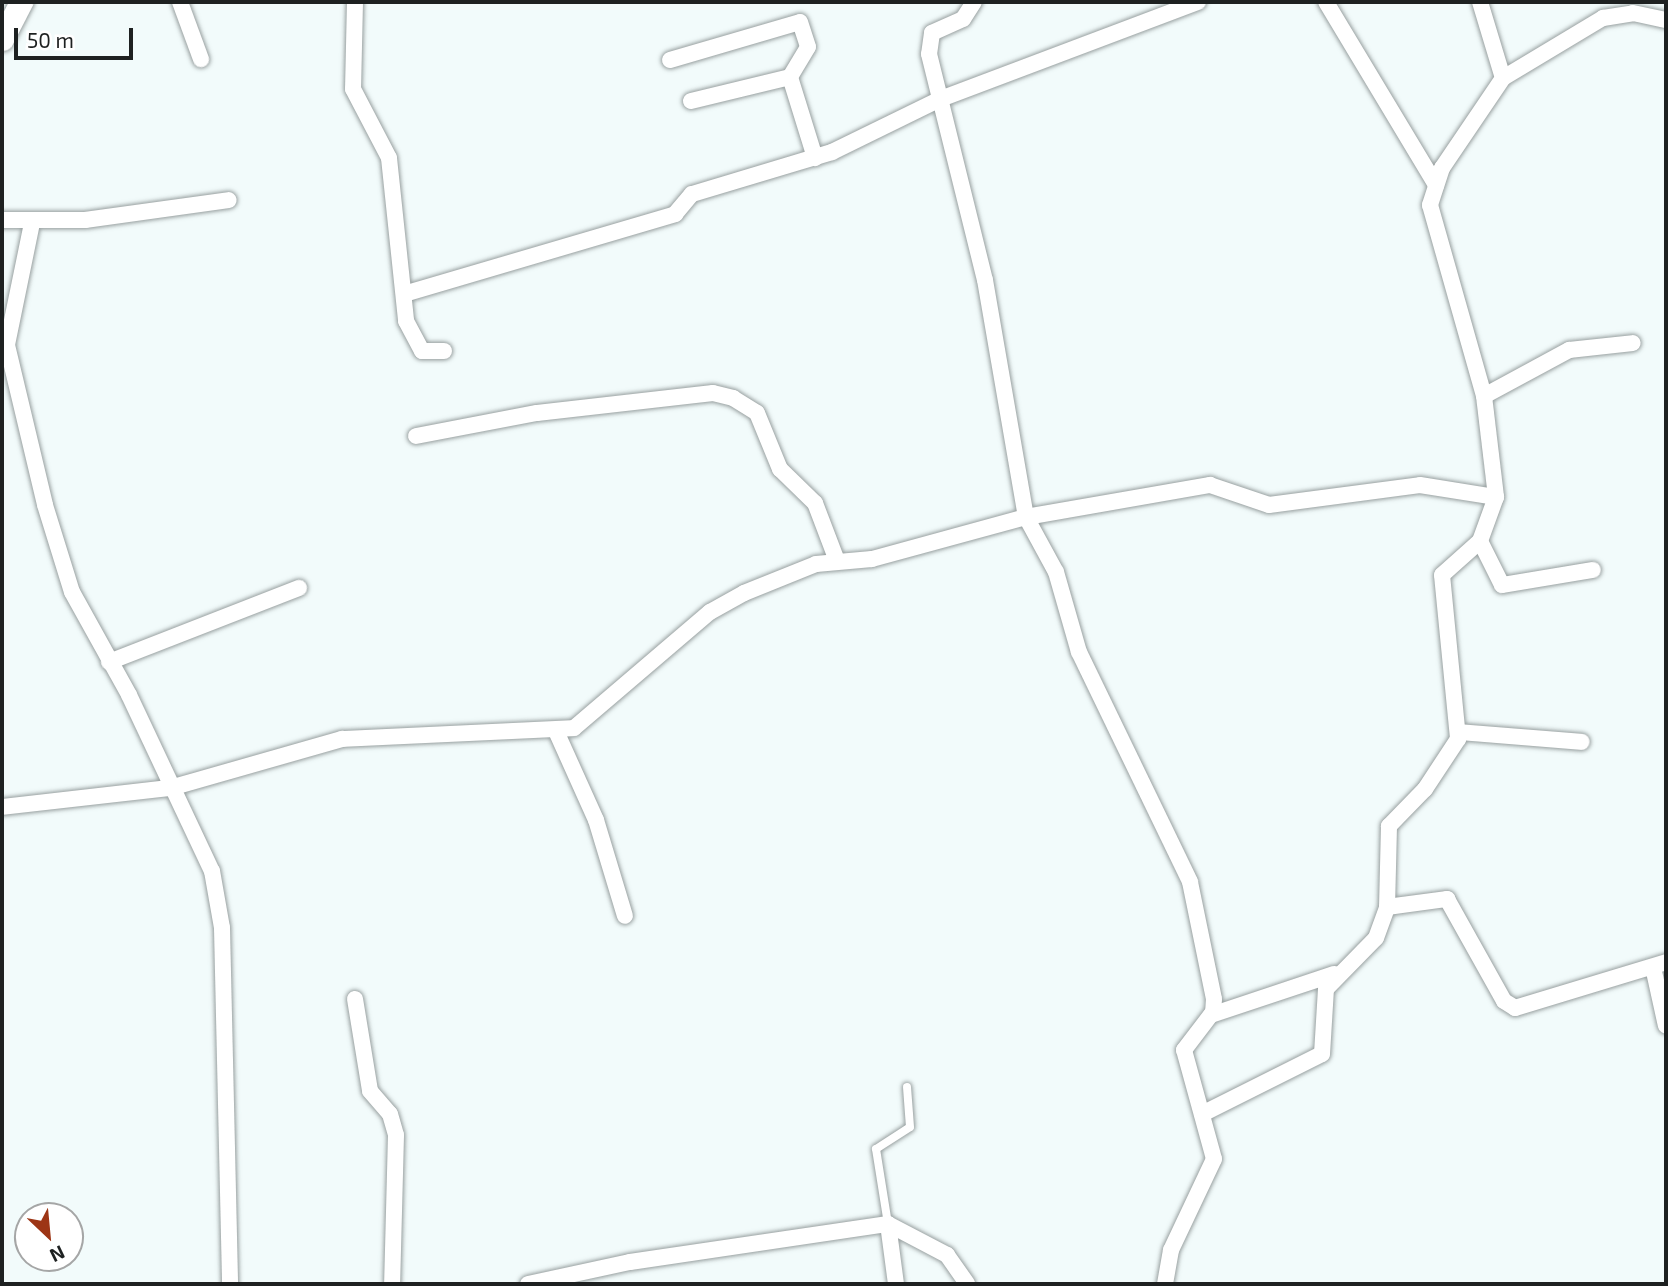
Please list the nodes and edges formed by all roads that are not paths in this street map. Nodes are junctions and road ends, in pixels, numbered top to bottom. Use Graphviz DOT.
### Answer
graph roads {
  1 [pos="21,2"];
  2 [pos="180,2"];
  3 [pos="355,2"];
  4 [pos="974,2"];
  5 [pos="1198,2"];
  6 [pos="1326,2"];
  7 [pos="1480,2"];
  8 [pos="1666,20"];
  9 [pos="2,39"];
  10 [pos="201,59"];
  11 [pos="670,61"];
  12 [pos="790,77"];
  13 [pos="1503,78"];
  14 [pos="938,100"];
  15 [pos="691,101"];
  16 [pos="815,158"];
  17 [pos="1436,185"];
  18 [pos="229,200"];
  19 [pos="2,220"];
  20 [pos="32,223"];
  21 [pos="404,294"];
  22 [pos="1633,343"];
  23 [pos="444,351"];
  24 [pos="1485,396"];
  25 [pos="416,436"];
  26 [pos="1496,497"];
  27 [pos="1026,517"];
  28 [pos="1480,541"];
  29 [pos="837,561"];
  30 [pos="1593,570"];
  31 [pos="299,588"];
  32 [pos="109,662"];
  33 [pos="556,732"];
  34 [pos="1459,732"];
  35 [pos="1582,743"];
  36 [pos="170,788"];
  37 [pos="2,807"];
  38 [pos="1387,907"];
  39 [pos="625,916"];
  40 [pos="1660,965"];
  41 [pos="1334,974"];
  42 [pos="355,999"];
  43 [pos="1211,1015"];
  44 [pos="1666,1027"];
  45 [pos="907,1087"];
  46 [pos="1202,1114"];
  47 [pos="888,1224"];
  48 [pos="230,1284"];
  49 [pos="392,1284"];
  50 [pos="528,1284"];
  51 [pos="896,1284"];
  52 [pos="967,1284"];
  53 [pos="1165,1284"];
  1 -- 9 [label="main road"];
  2 -- 10 [label="street"];
  3 -- 21 [label="street"];
  4 -- 14 [label="street"];
  5 -- 14 [label="street"];
  6 -- 17 [label="street"];
  7 -- 13 [label="street"];
  8 -- 13 [label="street"];
  11 -- 12 [label="street"];
  12 -- 15 [label="street"];
  12 -- 16 [label="street"];
  13 -- 17 [label="street"];
  14 -- 16 [label="street"];
  14 -- 27 [label="street"];
  16 -- 21 [label="street"];
  17 -- 24 [label="street"];
  18 -- 20 [label="street"];
  19 -- 20 [label="street"];
  20 -- 32 [label="street"];
  21 -- 23 [label="street"];
  22 -- 24 [label="street"];
  24 -- 26 [label="street"];
  25 -- 29 [label="street"];
  26 -- 27 [label="street"];
  26 -- 28 [label="street"];
  27 -- 29 [label="street"];
  27 -- 43 [label="street"];
  28 -- 30 [label="street"];
  28 -- 34 [label="street"];
  29 -- 33 [label="street"];
  31 -- 32 [label="street"];
  32 -- 36 [label="street"];
  33 -- 36 [label="street"];
  33 -- 39 [label="street"];
  34 -- 35 [label="street"];
  34 -- 38 [label="street"];
  36 -- 37 [label="street"];
  36 -- 48 [label="street"];
  38 -- 40 [label="street"];
  38 -- 41 [label="street"];
  40 -- 44 [label="street"];
  41 -- 43 [label="street"];
  41 -- 46 [label="street"];
  42 -- 49 [label="street"];
  43 -- 46 [label="street"];
  45 -- 47 [label="lane"];
  46 -- 53 [label="street"];
  47 -- 50 [label="street"];
  47 -- 51 [label="street"];
  47 -- 52 [label="street"];
}
